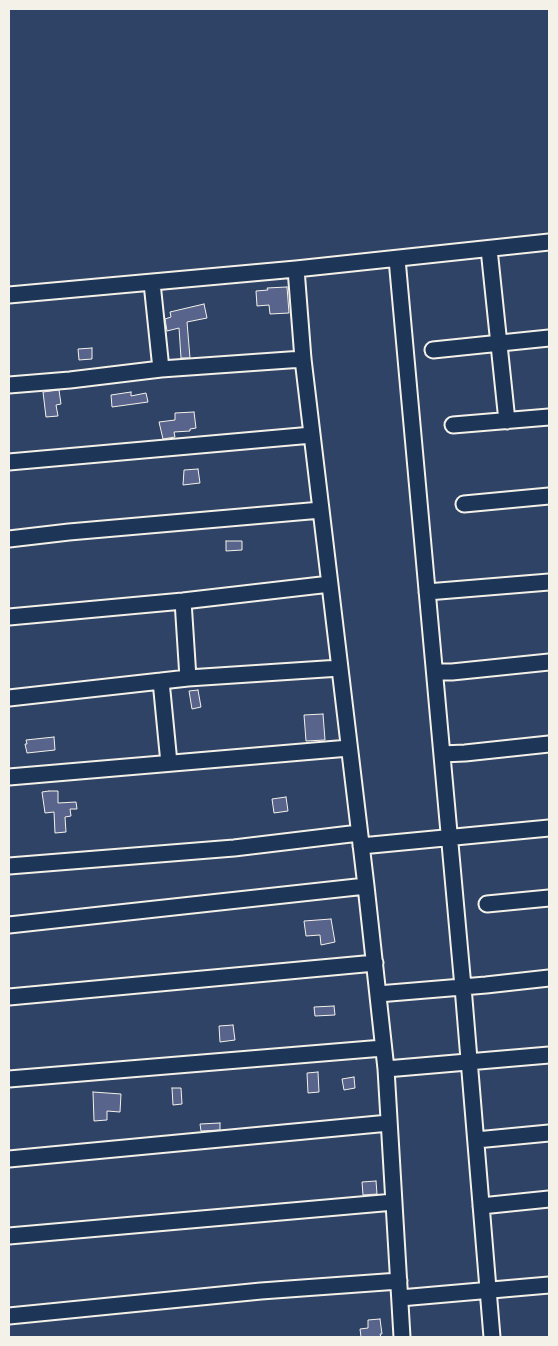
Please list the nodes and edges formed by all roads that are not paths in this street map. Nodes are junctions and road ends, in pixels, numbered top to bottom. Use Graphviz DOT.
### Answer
graph roads {
  1 [pos="549,242"];
  2 [pos="489,249"];
  3 [pos="397,259"];
  4 [pos="296,269"];
  5 [pos="152,283"];
  6 [pos="9,296"];
  7 [pos="549,338"];
  8 [pos="499,343"];
  9 [pos="433,350"];
  10 [pos="303,358"];
  11 [pos="161,368"];
  12 [pos="9,385"];
  13 [pos="549,417"];
  14 [pos="507,420"];
  15 [pos="453,425"];
  16 [pos="312,435"];
  17 [pos="9,462"];
  18 [pos="549,496"];
  19 [pos="464,504"];
  20 [pos="321,510"];
  21 [pos="9,539"];
  22 [pos="549,582"];
  23 [pos="330,584"];
  24 [pos="427,592"];
  25 [pos="183,601"];
  26 [pos="9,616"];
  27 [pos="549,662"];
  28 [pos="340,668"];
  29 [pos="434,672"];
  30 [pos="188,678"];
  31 [pos="161,681"];
  32 [pos="9,698"];
  33 [pos="549,744"];
  34 [pos="349,748"];
  35 [pos="442,754"];
  36 [pos="169,763"];
  37 [pos="9,777"];
  38 [pos="549,828"];
  39 [pos="449,838"];
  40 [pos="360,840"];
  41 [pos="9,866"];
  42 [pos="366,886"];
  43 [pos="549,898"];
  44 [pos="487,904"];
  45 [pos="9,925"];
  46 [pos="375,963"];
  47 [pos="549,978"];
  48 [pos="463,987"];
  49 [pos="378,994"];
  50 [pos="9,997"];
  51 [pos="384,1048"];
  52 [pos="549,1055"];
  53 [pos="469,1062"];
  54 [pos="386,1069"];
  55 [pos="9,1079"];
  56 [pos="389,1123"];
  57 [pos="549,1133"];
  58 [pos="476,1140"];
  59 [pos="9,1159"];
  60 [pos="549,1199"];
  61 [pos="394,1202"];
  62 [pos="481,1206"];
  63 [pos="9,1236"];
  64 [pos="399,1281"];
  65 [pos="549,1285"];
  66 [pos="488,1290"];
  67 [pos="400,1298"];
  68 [pos="9,1316"];
  69 [pos="402,1337"];
  70 [pos="492,1337"];
  1 -- 2 [label="street"];
  2 -- 3 [label="street"];
  2 -- 8 [label="street"];
  3 -- 4 [label="street"];
  3 -- 24 [label="street"];
  4 -- 5 [label="street"];
  4 -- 10 [label="street"];
  5 -- 6 [label="street"];
  5 -- 11 [label="street"];
  7 -- 8 [label="street"];
  8 -- 9 [label="street"];
  8 -- 14 [label="street"];
  10 -- 11 [label="street"];
  10 -- 16 [label="street"];
  11 -- 12 [label="street"];
  13 -- 14 [label="street"];
  14 -- 15 [label="street"];
  16 -- 17 [label="street"];
  16 -- 20 [label="street"];
  18 -- 19 [label="street"];
  20 -- 21 [label="street"];
  20 -- 23 [label="street"];
  22 -- 24 [label="street"];
  23 -- 25 [label="street"];
  23 -- 28 [label="street"];
  24 -- 29 [label="street"];
  25 -- 26 [label="street"];
  25 -- 30 [label="street"];
  27 -- 29 [label="street"];
  28 -- 30 [label="street"];
  28 -- 34 [label="street"];
  29 -- 35 [label="street"];
  30 -- 31 [label="street"];
  31 -- 32 [label="street"];
  31 -- 36 [label="street"];
  33 -- 35 [label="street"];
  34 -- 36 [label="street"];
  34 -- 40 [label="street"];
  35 -- 39 [label="street"];
  36 -- 37 [label="street"];
  38 -- 39 [label="street"];
  39 -- 40 [label="street"];
  39 -- 48 [label="street"];
  40 -- 41 [label="street"];
  40 -- 42 [label="street"];
  42 -- 45 [label="street"];
  42 -- 46 [label="street"];
  43 -- 44 [label="street"];
  46 -- 49 [label="street"];
  46 -- 50 [label="street"];
  47 -- 48 [label="street"];
  48 -- 49 [label="street"];
  48 -- 53 [label="street"];
  49 -- 51 [label="street"];
  51 -- 54 [label="street"];
  51 -- 55 [label="street"];
  52 -- 53 [label="street"];
  53 -- 54 [label="street"];
  53 -- 58 [label="street"];
  54 -- 56 [label="street"];
  56 -- 59 [label="street"];
  56 -- 61 [label="street"];
  57 -- 58 [label="street"];
  58 -- 62 [label="street"];
  60 -- 62 [label="street"];
  61 -- 63 [label="street"];
  61 -- 64 [label="street"];
  62 -- 66 [label="street"];
  64 -- 67 [label="street"];
  64 -- 68 [label="street"];
  65 -- 66 [label="street"];
  66 -- 67 [label="street"];
  66 -- 70 [label="street"];
  67 -- 69 [label="street"];
}
